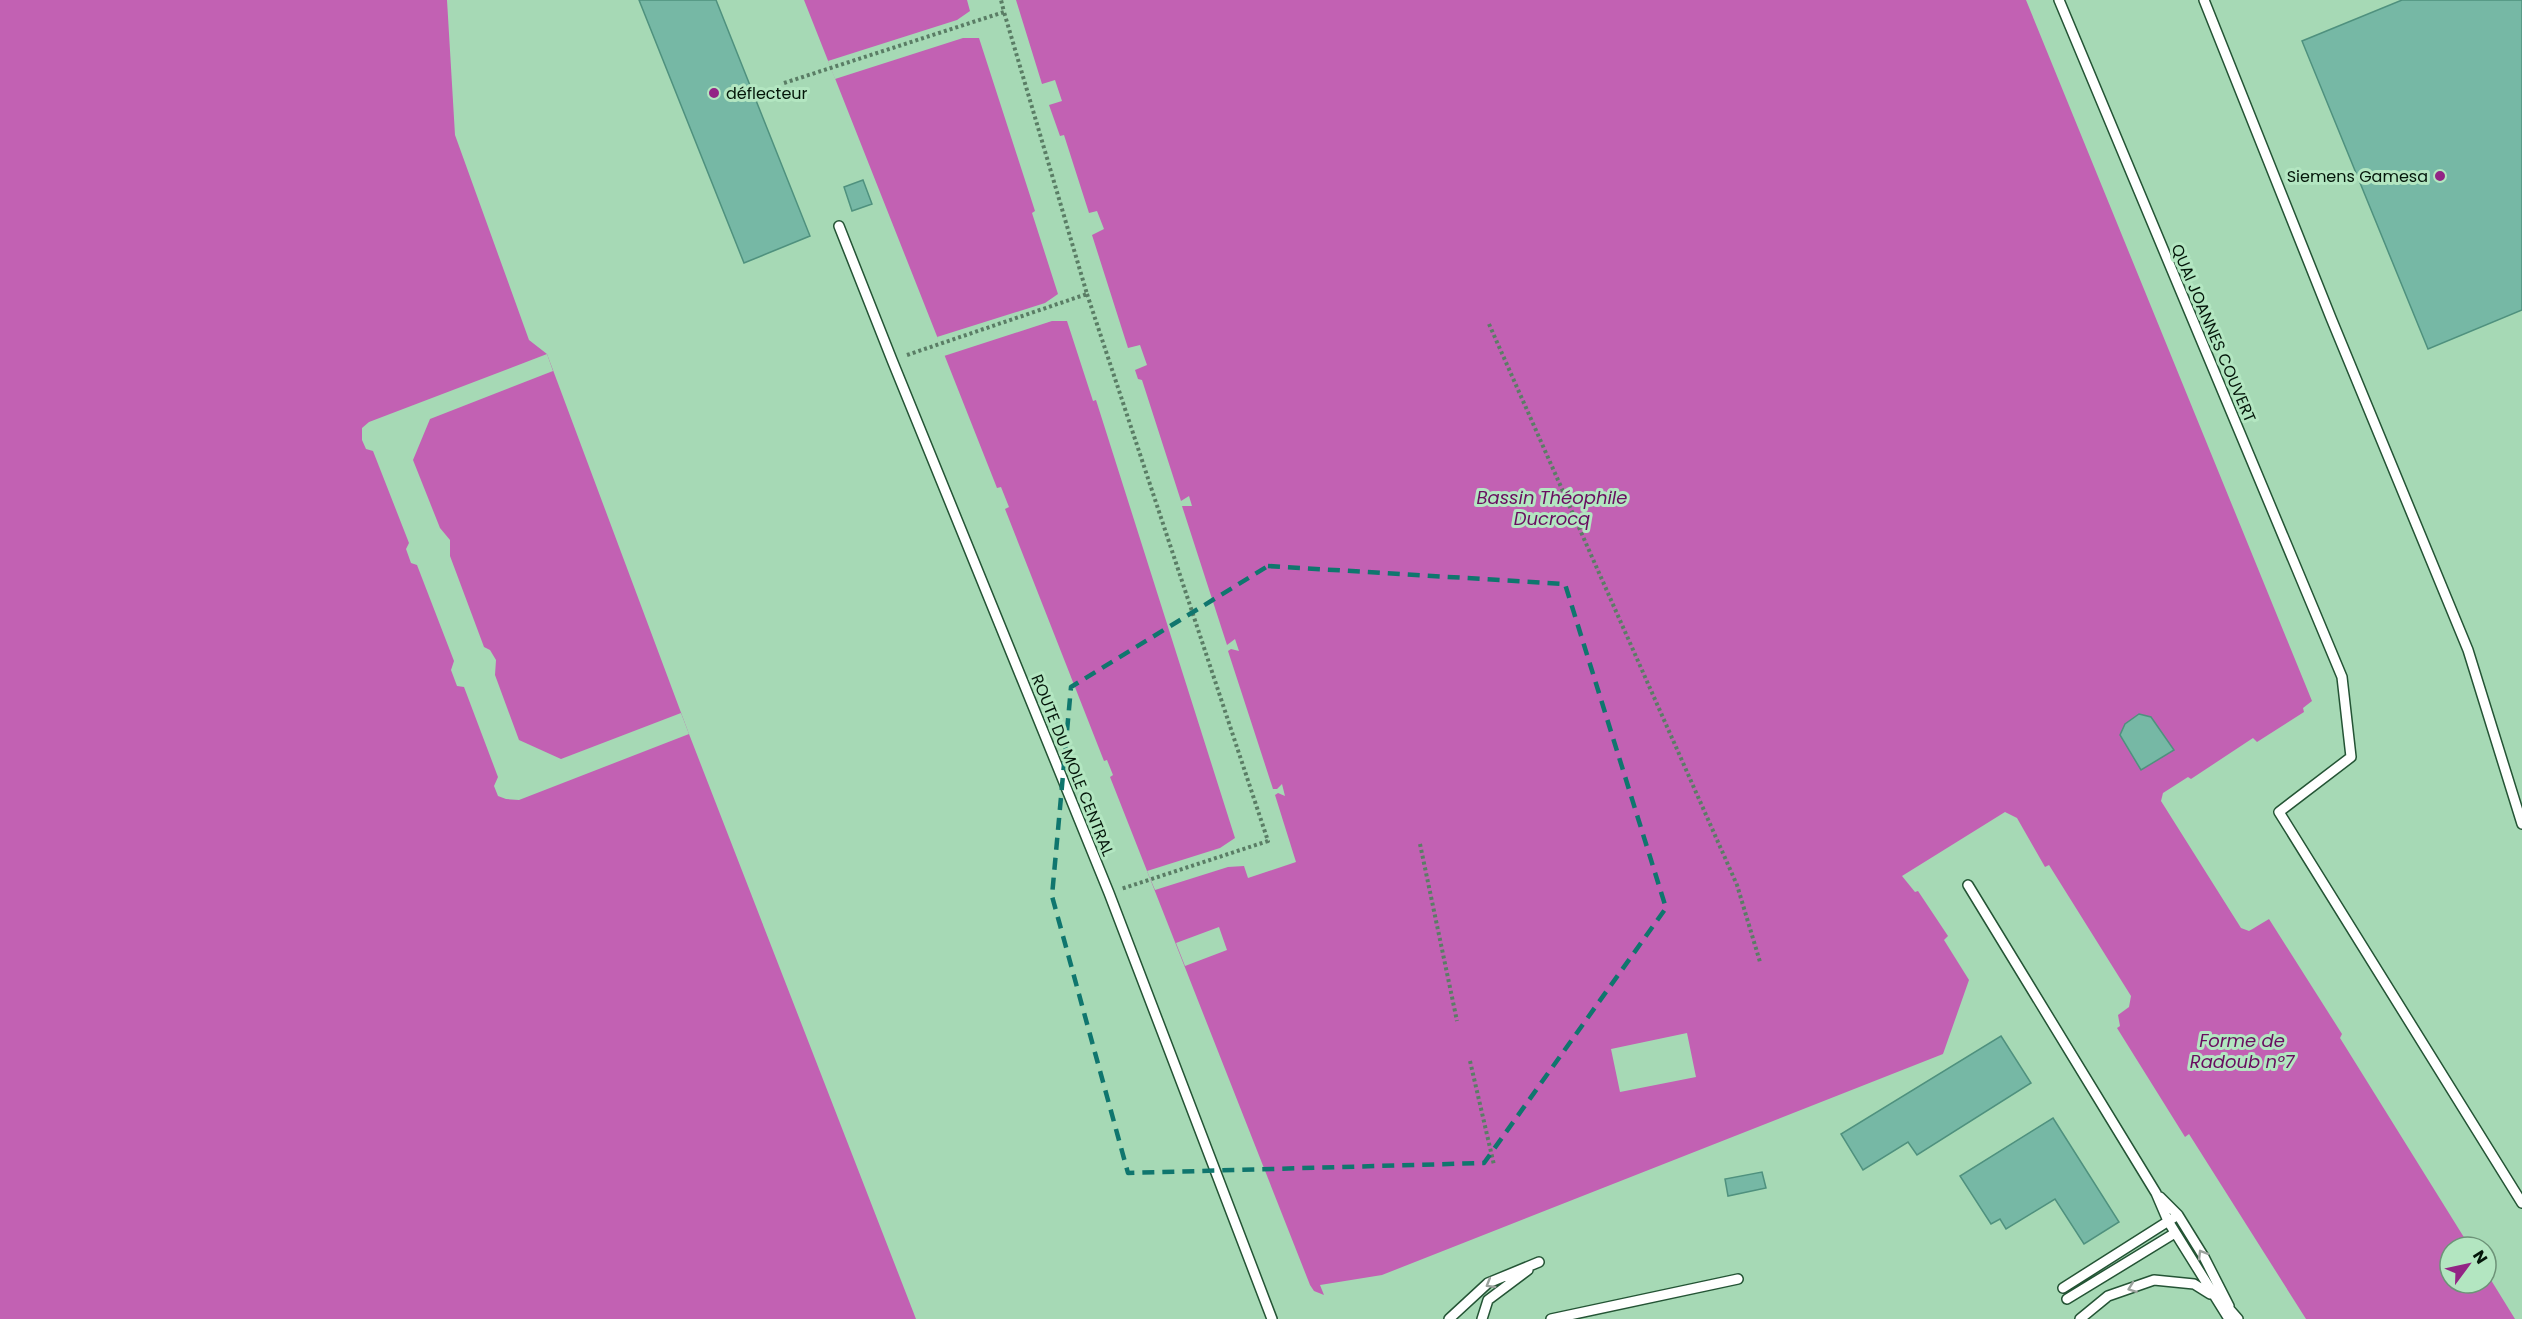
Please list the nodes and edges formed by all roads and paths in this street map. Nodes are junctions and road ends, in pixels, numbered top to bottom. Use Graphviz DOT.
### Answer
graph roads {
  1 [pos="1001,0"];
  2 [pos="2059,0"];
  3 [pos="2204,0"];
  4 [pos="1004,12"];
  5 [pos="784,83"];
  6 [pos="839,226"];
  7 [pos="1087,294"];
  8 [pos="1489,324"];
  9 [pos="892,360"];
  10 [pos="2522,824"];
  11 [pos="1420,844"];
  12 [pos="1968,885"];
  13 [pos="1109,893"];
  14 [pos="1760,962"];
  15 [pos="1457,1021"];
  16 [pos="1470,1061"];
  17 [pos="1494,1165"];
  18 [pos="2156,1193"];
  19 [pos="2522,1203"];
  20 [pos="2178,1215"];
  21 [pos="2168,1221"];
  22 [pos="2175,1233"];
  23 [pos="1738,1280"];
  24 [pos="2063,1288"];
  25 [pos="2215,1297"];
  26 [pos="2067,1299"];
  27 [pos="2229,1306"];
  28 [pos="1272,1319"];
  29 [pos="1449,1319"];
  30 [pos="1482,1319"];
  31 [pos="1551,1319"];
  32 [pos="2080,1319"];
  33 [pos="2229,1319"];
  34 [pos="2238,1319"];
  1 -- 4 [label="path"];
  2 -- 19 [label="lane, QUAI JOANNES COUVERT"];
  3 -- 10 [label="lane"];
  4 -- 5 [label="path"];
  4 -- 7 [label="path"];
  6 -- 9 [label="lane, ROUTE DU MOLE CENTRAL"];
  7 -- 9 [label="path"];
  7 -- 13 [label="path"];
  8 -- 14 [label="path"];
  9 -- 13 [label="lane, ROUTE DU MOLE CENTRAL"];
  11 -- 15 [label="path"];
  12 -- 18 [label="lane"];
  13 -- 28 [label="lane, ROUTE DU MOLE CENTRAL"];
  16 -- 17 [label="path"];
  18 -- 20 [label="lane"];
  18 -- 21 [label="lane"];
  20 -- 21 [label="lane"];
  27 -- 20 [label="lane, one-way"];
  21 -- 22 [label="lane"];
  21 -- 24 [label="lane"];
  22 -- 25 [label="lane"];
  22 -- 26 [label="lane"];
  23 -- 31 [label="lane"];
  25 -- 27 [label="lane"];
  25 -- 32 [label="lane, one-way"];
  25 -- 33 [label="lane"];
  27 -- 34 [label="lane"];
  30 -- 29 [label="lane, one-way"];
}
